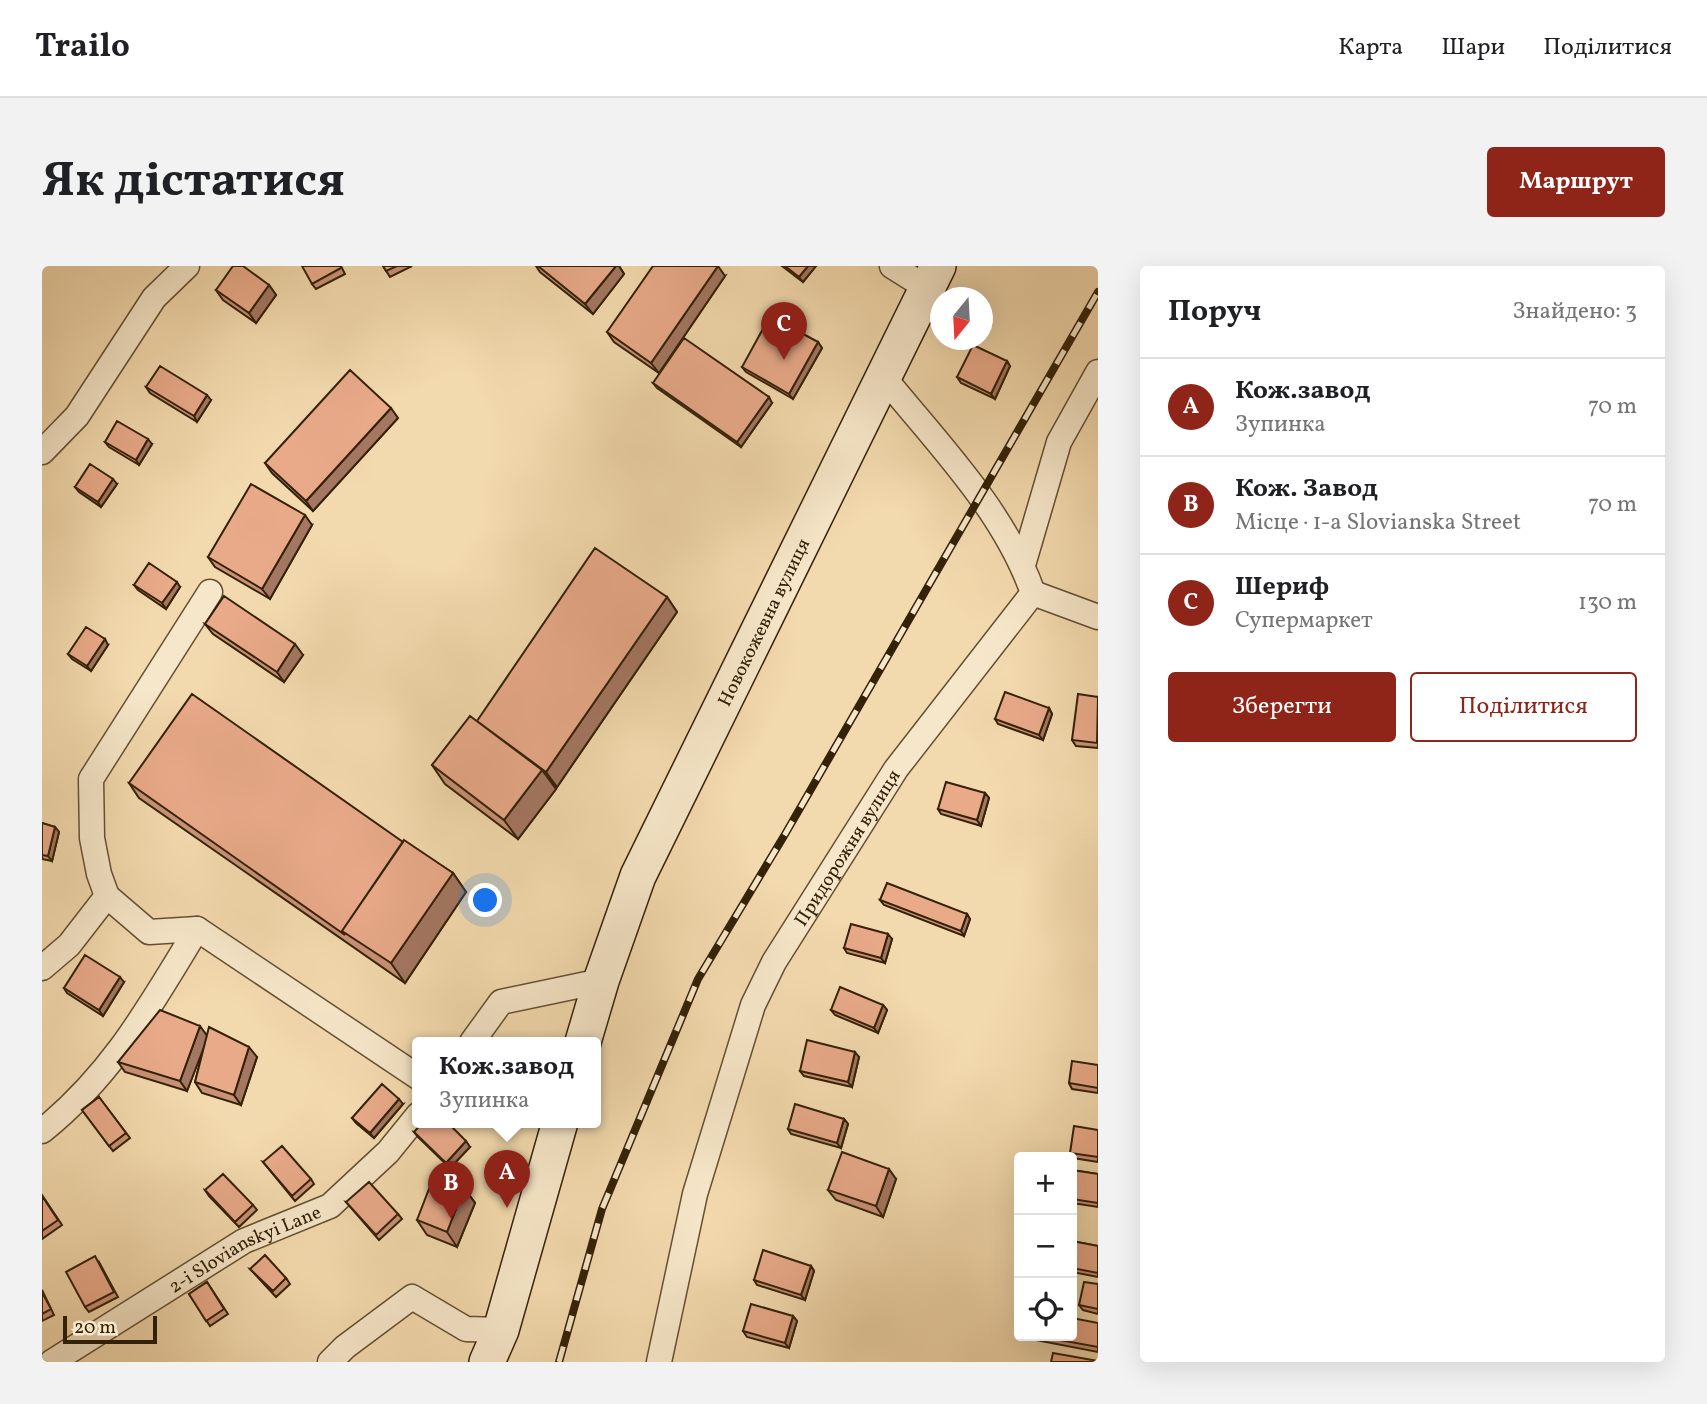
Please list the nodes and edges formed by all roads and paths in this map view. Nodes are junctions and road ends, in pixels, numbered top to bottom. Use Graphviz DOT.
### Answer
graph roads {
  1 [pos="187,266"];
  2 [pos="892,266"];
  3 [pos="932,277"];
  4 [pos="1098,372"];
  5 [pos="882,374"];
  6 [pos="42,452"];
  7 [pos="1023,565"];
  8 [pos="210,592"];
  9 [pos="1033,593"];
  10 [pos="1098,617"];
  11 [pos="107,896"];
  12 [pos="197,929"];
  13 [pos="42,968"];
  14 [pos="600,981"];
  15 [pos="476,1037"];
  16 [pos="584,1037"];
  17 [pos="412,1073"];
  18 [pos="412,1122"];
  19 [pos="558,1128"];
  20 [pos="42,1131"];
  21 [pos="501,1329"];
  22 [pos="52,1362"];
  23 [pos="330,1362"];
  24 [pos="487,1362"];
  25 [pos="659,1362"];
  1 -- 6 [label="street"];
  2 -- 3 [label="street"];
  3 -- 5 [label="street, Новокожевна вулиця"];
  4 -- 7 [label="street"];
  5 -- 7 [label="street"];
  5 -- 14 [label="street, Новокожевна вулиця"];
  7 -- 9 [label="street"];
  8 -- 11 [label="street"];
  9 -- 10 [label="street"];
  9 -- 25 [label="street, Придорожня вулиця"];
  11 -- 12 [label="street"];
  11 -- 13 [label="street"];
  12 -- 17 [label="street"];
  12 -- 20 [label="street"];
  14 -- 15 [label="street"];
  14 -- 16 [label="street, Новокожевна вулиця"];
  18 -- 22 [label="street, 2-i Slovianskyi Lane"];
  19 -- 21 [label="street"];
  21 -- 23 [label="street"];
  21 -- 24 [label="street"];
}
